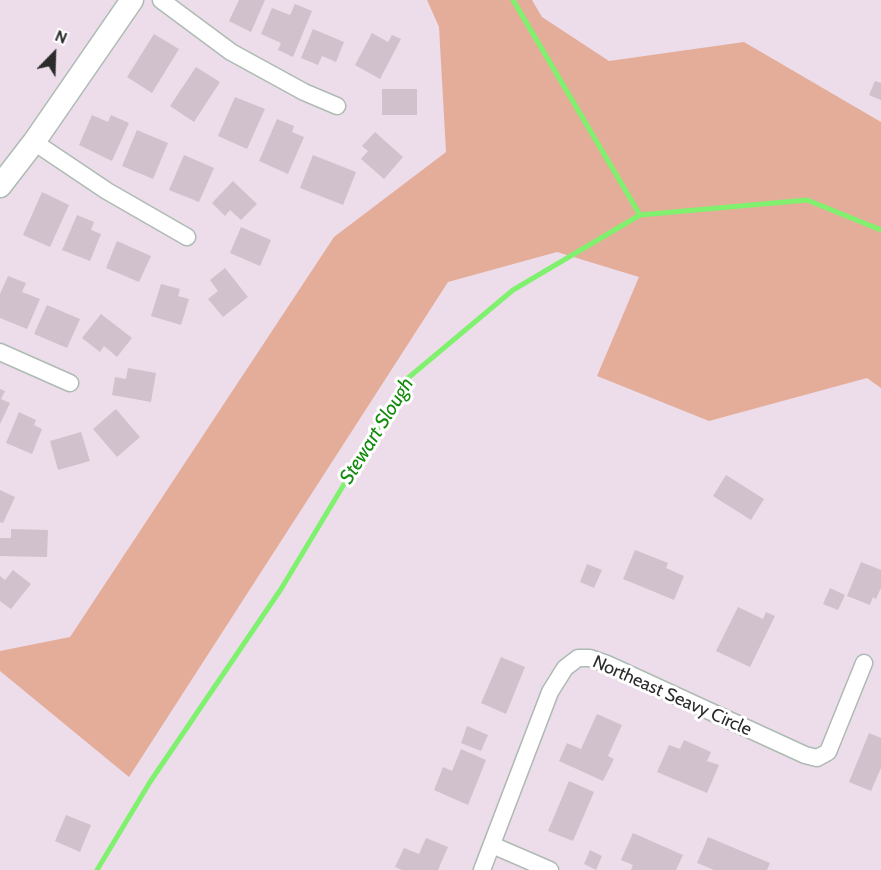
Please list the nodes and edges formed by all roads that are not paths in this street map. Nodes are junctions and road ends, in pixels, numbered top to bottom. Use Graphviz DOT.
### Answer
graph roads {
  1 [pos="132,0"];
  2 [pos="161,0"];
  3 [pos="337,106"];
  4 [pos="34,142"];
  5 [pos="0,186"];
  6 [pos="187,237"];
  7 [pos="0,352"];
  8 [pos="70,382"];
  9 [pos="864,663"];
  10 [pos="492,844"];
  11 [pos="482,870"];
  12 [pos="550,870"];
  1 -- 4 [label="street"];
  2 -- 3 [label="street"];
  4 -- 5 [label="street"];
  4 -- 6 [label="street"];
  7 -- 8 [label="street"];
  9 -- 10 [label="street, Northeast Seavy Circle"];
  10 -- 11 [label="street, Northeast Seavy Circle"];
  10 -- 12 [label="street"];
}
